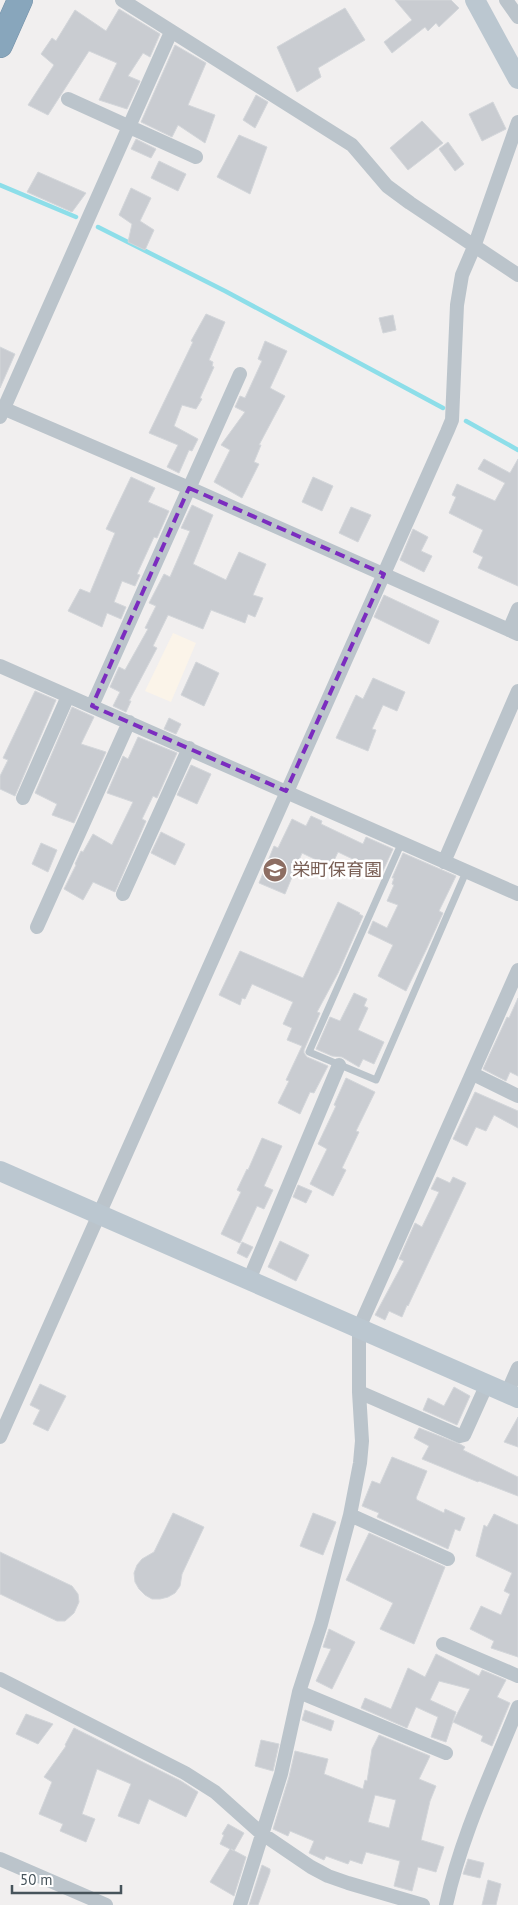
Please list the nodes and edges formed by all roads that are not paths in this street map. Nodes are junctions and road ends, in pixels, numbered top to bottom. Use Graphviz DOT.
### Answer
graph roads {
  1 [pos="20,0"];
  2 [pos="122,0"];
  3 [pos="475,0"];
  4 [pos="506,0"];
  5 [pos="518,17"];
  6 [pos="171,32"];
  7 [pos="0,44"];
  8 [pos="518,79"];
  9 [pos="68,100"];
  10 [pos="518,122"];
  11 [pos="129,127"];
  12 [pos="196,157"];
  13 [pos="474,246"];
  14 [pos="518,275"];
  15 [pos="240,374"];
  16 [pos="1,411"];
  17 [pos="189,488"];
  18 [pos="384,574"];
  19 [pos="518,609"];
  20 [pos="513,632"];
  21 [pos="0,666"];
  22 [pos="518,691"];
  23 [pos="68,696"];
  24 [pos="92,706"];
  25 [pos="130,722"];
  26 [pos="189,748"];
  27 [pos="286,791"];
  28 [pos="23,798"];
  29 [pos="402,842"];
  30 [pos="444,862"];
  31 [pos="466,872"];
  32 [pos="123,894"];
  33 [pos="518,894"];
  34 [pos="37,926"];
  35 [pos="518,970"];
  36 [pos="339,1065"];
  37 [pos="473,1074"];
  38 [pos="518,1096"];
  39 [pos="0,1171"];
  40 [pos="99,1215"];
  41 [pos="249,1280"];
  42 [pos="359,1328"];
  43 [pos="518,1368"];
  44 [pos="487,1384"];
  45 [pos="359,1392"];
  46 [pos="512,1395"];
  47 [pos="0,1437"];
  48 [pos="350,1515"];
  49 [pos="448,1559"];
  50 [pos="443,1644"];
  51 [pos="518,1676"];
  52 [pos="2,1684"];
  53 [pos="299,1692"];
  54 [pos="518,1707"];
  55 [pos="446,1753"];
  56 [pos="261,1833"];
  57 [pos="0,1859"];
  58 [pos="106,1905"];
  59 [pos="240,1905"];
  60 [pos="423,1905"];
  61 [pos="446,1905"];
  1 -- 7 [label="highway"];
  2 -- 6 [label="street"];
  3 -- 8 [label="street"];
  4 -- 5 [label="street"];
  6 -- 11 [label="street"];
  6 -- 13 [label="street"];
  9 -- 11 [label="street"];
  10 -- 13 [label="street"];
  11 -- 12 [label="street"];
  11 -- 16 [label="street"];
  13 -- 14 [label="street"];
  13 -- 18 [label="street"];
  15 -- 17 [label="street"];
  16 -- 17 [label="street"];
  17 -- 18 [label="street"];
  17 -- 24 [label="street"];
  18 -- 20 [label="street"];
  18 -- 27 [label="street"];
  19 -- 20 [label="street"];
  21 -- 23 [label="street"];
  22 -- 30 [label="street"];
  23 -- 24 [label="street"];
  23 -- 28 [label="street"];
  24 -- 25 [label="street"];
  25 -- 26 [label="street"];
  25 -- 34 [label="street"];
  26 -- 27 [label="street"];
  26 -- 32 [label="street"];
  27 -- 29 [label="street"];
  27 -- 40 [label="street"];
  29 -- 30 [label="street"];
  29 -- 36 [label="lane"];
  30 -- 31 [label="street"];
  31 -- 33 [label="street"];
  31 -- 36 [label="lane"];
  35 -- 37 [label="street"];
  36 -- 41 [label="street"];
  37 -- 38 [label="street"];
  37 -- 42 [label="street"];
  39 -- 40 [label="street"];
  40 -- 41 [label="street"];
  40 -- 47 [label="street"];
  41 -- 42 [label="street"];
  42 -- 44 [label="street"];
  42 -- 45 [label="street"];
  43 -- 46 [label="street"];
  44 -- 45 [label="street"];
  44 -- 46 [label="street"];
  45 -- 48 [label="street"];
  48 -- 49 [label="street"];
  48 -- 53 [label="street"];
  50 -- 51 [label="street"];
  52 -- 56 [label="street"];
  53 -- 55 [label="street"];
  53 -- 56 [label="street"];
  54 -- 61 [label="street"];
  56 -- 59 [label="street"];
  56 -- 60 [label="street"];
  57 -- 58 [label="street"];
}
